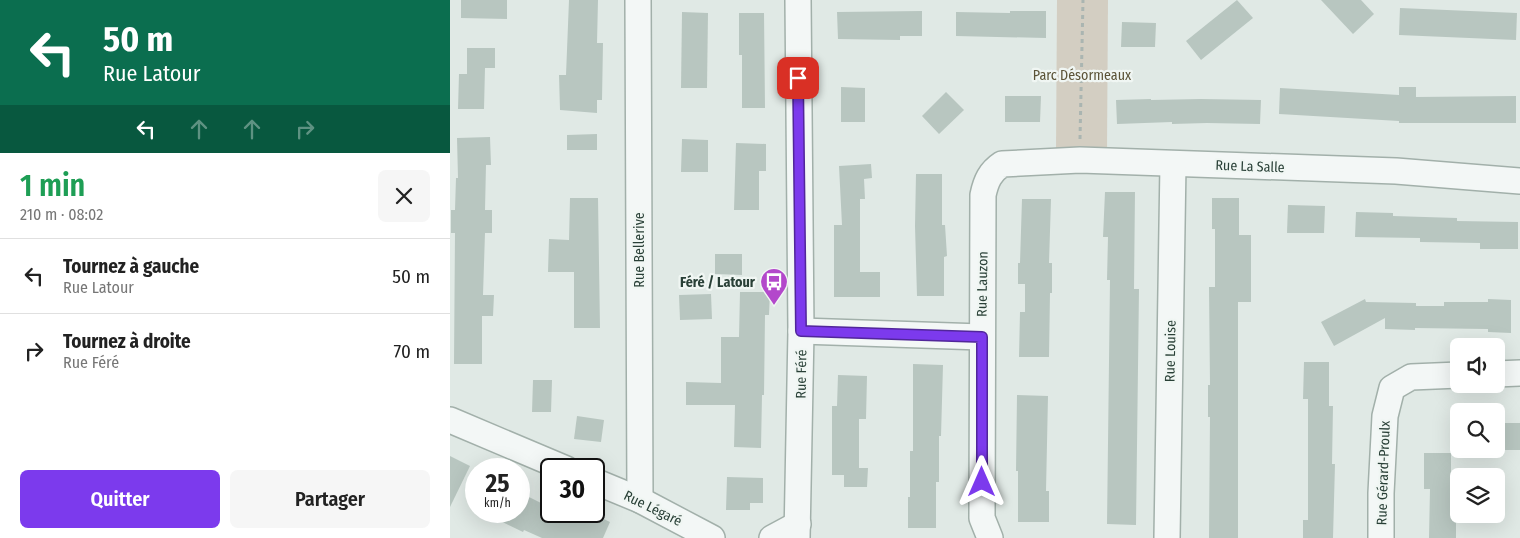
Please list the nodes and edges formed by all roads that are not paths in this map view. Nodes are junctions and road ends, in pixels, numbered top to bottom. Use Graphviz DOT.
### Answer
graph roads {
  1 [pos="638,0"];
  2 [pos="798,0"];
  3 [pos="1173,164"];
  4 [pos="987,180"];
  5 [pos="1520,181"];
  6 [pos="801,331"];
  7 [pos="982,337"];
  8 [pos="1520,373"];
  9 [pos="1505,374"];
  10 [pos="1450,375"];
  11 [pos="450,420"];
  12 [pos="540,458"];
  13 [pos="605,486"];
  14 [pos="640,500"];
  15 [pos="797,531"];
  16 [pos="712,538"];
  17 [pos="772,538"];
  18 [pos="990,538"];
  19 [pos="1167,538"];
  20 [pos="1382,538"];
  1 -- 14 [label="street, Rue Bellerive"];
  2 -- 6 [label="street, Rue Féré"];
  3 -- 4 [label="street, Rue La Salle"];
  3 -- 5 [label="street, Rue La Salle"];
  3 -- 19 [label="street, Rue Louise"];
  4 -- 7 [label="street, Rue Lauzon"];
  6 -- 7 [label="street"];
  6 -- 15 [label="street, Rue Féré"];
  7 -- 18 [label="street, Rue Lauzon"];
  8 -- 9 [label="street"];
  10 -- 20 [label="street, Rue Gérard-Proulx"];
  11 -- 12 [label="street"];
  13 -- 14 [label="street, Rue Légaré"];
  14 -- 16 [label="street, Rue Légaré"];
  15 -- 17 [label="street"];
}
